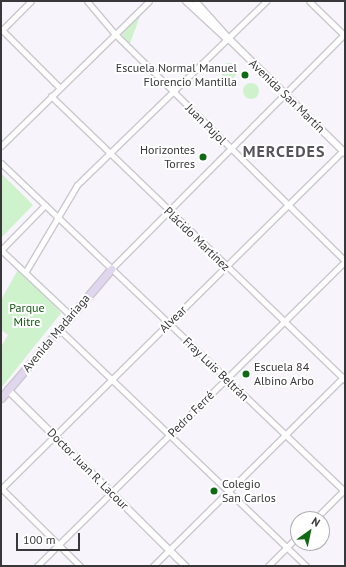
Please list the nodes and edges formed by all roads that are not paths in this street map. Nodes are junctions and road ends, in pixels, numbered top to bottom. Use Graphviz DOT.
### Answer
graph roads {
  1 [pos="30,1"];
  2 [pos="87,1"];
  3 [pos="149,1"];
  4 [pos="186,1"];
  5 [pos="196,1"];
  6 [pos="266,1"];
  7 [pos="310,1"];
  8 [pos="1,30"];
  9 [pos="114,33"];
  10 [pos="345,35"];
  11 [pos="228,38"];
  12 [pos="59,87"];
  13 [pos="174,92"];
  14 [pos="285,94"];
  15 [pos="51,96"];
  16 [pos="1,145"];
  17 [pos="230,148"];
  18 [pos="344,151"];
  19 [pos="110,153"];
  20 [pos="1,163"];
  21 [pos="44,205"];
  22 [pos="288,205"];
  23 [pos="168,210"];
  24 [pos="58,218"];
  25 [pos="1,250"];
  26 [pos="345,261"];
  27 [pos="226,267"];
  28 [pos="111,269"];
  29 [pos="26,271"];
  30 [pos="70,315"];
  31 [pos="284,322"];
  32 [pos="168,323"];
  33 [pos="59,329"];
  34 [pos="344,378"];
  35 [pos="226,379"];
  36 [pos="111,380"];
  37 [pos="8,390"];
  38 [pos="1,398"];
  39 [pos="169,435"];
  40 [pos="285,435"];
  41 [pos="54,436"];
  42 [pos="1,489"];
  43 [pos="345,491"];
  44 [pos="111,492"];
  45 [pos="228,492"];
  46 [pos="324,511"];
  47 [pos="58,544"];
  48 [pos="290,545"];
  49 [pos="287,548"];
  50 [pos="169,550"];
  51 [pos="37,566"];
  52 [pos="80,566"];
  53 [pos="153,566"];
  54 [pos="185,566"];
  55 [pos="268,566"];
  56 [pos="306,566"];
  1 -- 8 [label="street"];
  2 -- 9 [label="street, Juan Pujol"];
  3 -- 9 [label="street"];
  4 -- 11 [label="street, Avenida San Martín"];
  5 -- 11 [label="street, Avenida San Martín"];
  6 -- 11 [label="street"];
  7 -- 10 [label="street"];
  8 -- 12 [label="street"];
  9 -- 12 [label="street"];
  9 -- 13 [label="street, Juan Pujol"];
  10 -- 14 [label="street"];
  11 -- 13 [label="street"];
  11 -- 14 [label="street, Avenida San Martín"];
  12 -- 15 [label="street"];
  13 -- 17 [label="street, Juan Pujol"];
  13 -- 19 [label="street"];
  14 -- 17 [label="street"];
  14 -- 18 [label="street, Avenida San Martín"];
  15 -- 16 [label="street"];
  15 -- 19 [label="street, Plácido Martínez"];
  17 -- 22 [label="street, Juan Pujol"];
  17 -- 23 [label="street"];
  18 -- 22 [label="street, Alvear"];
  19 -- 23 [label="street, Plácido Martínez"];
  19 -- 24 [label="street"];
  20 -- 21 [label="street, Fray Luis Beltrán"];
  21 -- 24 [label="street, Fray Luis Beltrán"];
  21 -- 25 [label="street"];
  22 -- 26 [label="street, Juan Pujol"];
  22 -- 27 [label="street, Alvear"];
  23 -- 27 [label="street, Plácido Martínez"];
  23 -- 28 [label="street"];
  24 -- 28 [label="street, Fray Luis Beltrán"];
  24 -- 29 [label="street"];
  25 -- 29 [label="street"];
  26 -- 31 [label="street, Pedro Ferré"];
  27 -- 31 [label="street, Plácido Martínez"];
  27 -- 32 [label="street, Alvear"];
  28 -- 30 [label="main road, Avenida Madariaga"];
  28 -- 32 [label="street, Fray Luis Beltrán"];
  29 -- 30 [label="street"];
  30 -- 33 [label="main road, Avenida Madariaga"];
  31 -- 34 [label="street, Plácido Martínez"];
  31 -- 35 [label="street, Pedro Ferré"];
  32 -- 35 [label="street, Fray Luis Beltrán"];
  32 -- 36 [label="street, Alvear"];
  33 -- 36 [label="street"];
  33 -- 37 [label="main road, Avenida Madariaga"];
  34 -- 40 [label="street"];
  35 -- 39 [label="street, Pedro Ferré"];
  35 -- 40 [label="street, Fray Luis Beltrán"];
  36 -- 39 [label="street"];
  36 -- 41 [label="street, Alvear"];
  37 -- 38 [label="main road, Avenida Madariaga"];
  37 -- 41 [label="street, Doctor Juan R. Lacour"];
  39 -- 44 [label="street, Pedro Ferré"];
  39 -- 45 [label="street"];
  40 -- 43 [label="street, Fray Luis Beltrán"];
  40 -- 45 [label="street"];
  41 -- 42 [label="street, Alvear"];
  41 -- 44 [label="street, Doctor Juan R. Lacour"];
  42 -- 47 [label="street"];
  43 -- 46 [label="street"];
  44 -- 47 [label="street, Pedro Ferré"];
  44 -- 50 [label="street, Doctor Juan R. Lacour"];
  45 -- 49 [label="street"];
  45 -- 50 [label="street"];
  47 -- 51 [label="street, Pedro Ferré"];
  47 -- 52 [label="street"];
  48 -- 49 [label="street"];
  49 -- 55 [label="street"];
  49 -- 56 [label="street"];
  50 -- 53 [label="street"];
  50 -- 54 [label="street, Doctor Juan R. Lacour"];
}
